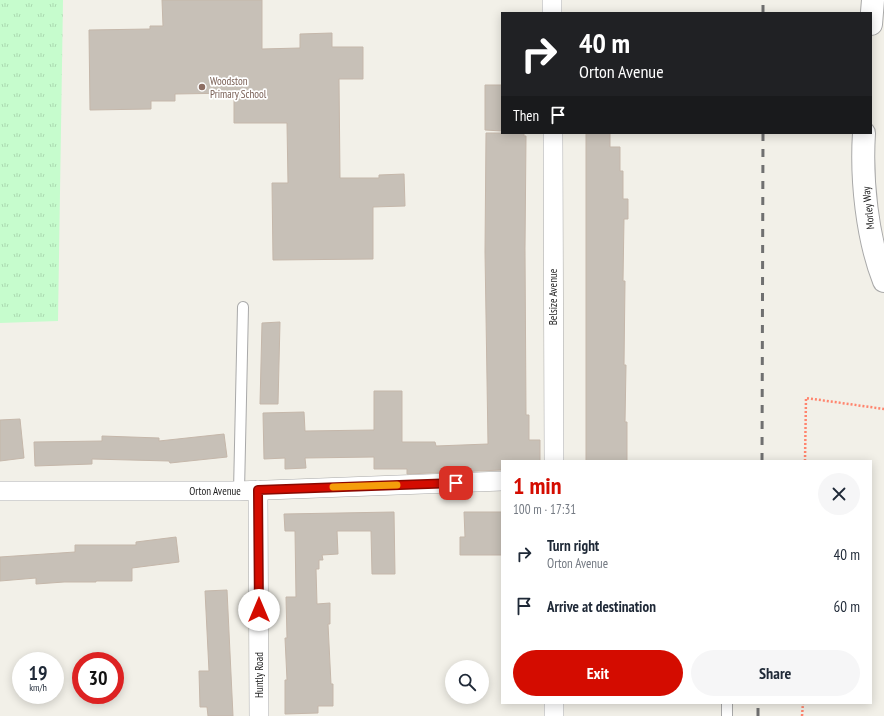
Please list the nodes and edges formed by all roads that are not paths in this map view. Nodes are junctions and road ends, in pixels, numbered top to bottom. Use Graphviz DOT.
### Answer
graph roads {
  1 [pos="552,0"];
  2 [pos="872,0"];
  3 [pos="552,12"];
  4 [pos="872,12"];
  5 [pos="553,134"];
  6 [pos="864,134"];
  7 [pos="884,280"];
  8 [pos="243,307"];
  9 [pos="554,460"];
  10 [pos="501,481"];
  11 [pos="258,490"];
  12 [pos="0,491"];
  13 [pos="239,491"];
  14 [pos="554,704"];
  15 [pos="727,704"];
  16 [pos="259,716"];
  17 [pos="554,716"];
  18 [pos="727,716"];
  1 -- 3 [label="street"];
  2 -- 4 [label="street"];
  5 -- 9 [label="street, Belsize Avenue"];
  6 -- 7 [label="street, Morley Way"];
  8 -- 13 [label="lane"];
  10 -- 11 [label="street, Orton Avenue"];
  11 -- 13 [label="street, Orton Avenue"];
  11 -- 16 [label="street, Huntly Road"];
  12 -- 13 [label="street, Orton Avenue"];
  14 -- 17 [label="street"];
  15 -- 18 [label="lane"];
}
